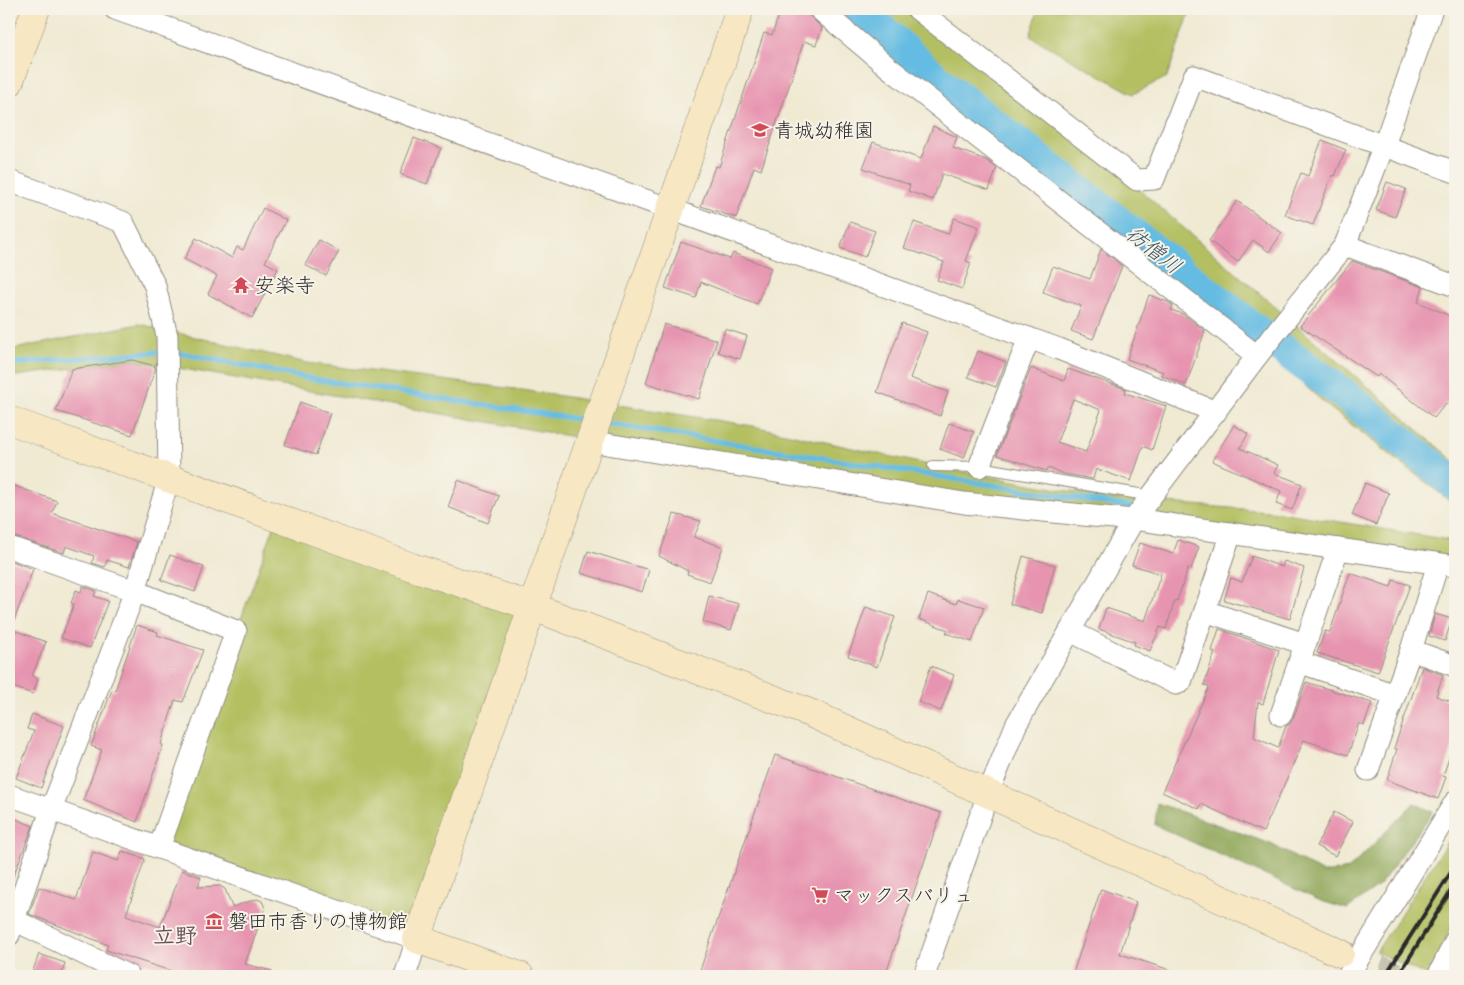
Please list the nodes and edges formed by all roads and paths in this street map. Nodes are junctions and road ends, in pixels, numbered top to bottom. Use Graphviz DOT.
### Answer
graph roads {
  1 [pos="36,9"];
  2 [pos="115,9"];
  3 [pos="740,9"];
  4 [pos="819,9"];
  5 [pos="917,9"];
  6 [pos="1432,9"];
  7 [pos="9,84"];
  8 [pos="1384,145"];
  9 [pos="1455,172"];
  10 [pos="9,181"];
  11 [pos="670,208"];
  12 [pos="1345,245"];
  13 [pos="1455,286"];
  14 [pos="1029,338"];
  15 [pos="1257,356"];
  16 [pos="1216,412"];
  17 [pos="9,420"];
  18 [pos="589,441"];
  19 [pos="933,466"];
  20 [pos="980,467"];
  21 [pos="169,478"];
  22 [pos="1150,498"];
  23 [pos="1134,519"];
  24 [pos="1231,533"];
  25 [pos="9,547"];
  26 [pos="1338,549"];
  27 [pos="1446,565"];
  28 [pos="135,591"];
  29 [pos="532,606"];
  30 [pos="1205,611"];
  31 [pos="1070,631"];
  32 [pos="1411,650"];
  33 [pos="1302,653"];
  34 [pos="1455,666"];
  35 [pos="1394,695"];
  36 [pos="1280,715"];
  37 [pos="1368,770"];
  38 [pos="988,794"];
  39 [pos="9,795"];
  40 [pos="1455,802"];
  41 [pos="52,810"];
  42 [pos="159,848"];
  43 [pos="11,927"];
  44 [pos="417,939"];
  45 [pos="1455,941"];
  46 [pos="1344,964"];
  47 [pos="129,976"];
  48 [pos="405,976"];
  49 [pos="520,976"];
  50 [pos="924,976"];
  51 [pos="1438,976"];
  1 -- 7 [label="street"];
  2 -- 11 [label="street"];
  3 -- 11 [label="street"];
  4 -- 15 [label="street"];
  5 -- 8 [label="street"];
  6 -- 8 [label="street"];
  8 -- 9 [label="street"];
  8 -- 12 [label="street"];
  10 -- 21 [label="street"];
  11 -- 14 [label="street"];
  11 -- 18 [label="street"];
  12 -- 13 [label="street"];
  12 -- 15 [label="street"];
  14 -- 16 [label="street"];
  14 -- 20 [label="street"];
  15 -- 16 [label="street"];
  16 -- 22 [label="street"];
  17 -- 21 [label="street"];
  18 -- 23 [label="street"];
  18 -- 29 [label="street"];
  19 -- 20 [label="lane"];
  20 -- 22 [label="lane"];
  21 -- 28 [label="street"];
  21 -- 29 [label="street"];
  22 -- 23 [label="street"];
  23 -- 24 [label="street"];
  23 -- 31 [label="street"];
  24 -- 26 [label="street"];
  24 -- 30 [label="street"];
  25 -- 28 [label="street"];
  26 -- 27 [label="street"];
  26 -- 33 [label="street"];
  27 -- 32 [label="street"];
  28 -- 41 [label="street"];
  28 -- 42 [label="street"];
  29 -- 38 [label="street"];
  29 -- 44 [label="street"];
  30 -- 31 [label="street"];
  30 -- 33 [label="street"];
  31 -- 38 [label="street"];
  32 -- 34 [label="street"];
  32 -- 35 [label="street"];
  33 -- 35 [label="street"];
  33 -- 36 [label="street"];
  35 -- 37 [label="street"];
  38 -- 46 [label="street"];
  38 -- 50 [label="street"];
  39 -- 41 [label="street"];
  40 -- 46 [label="street"];
  41 -- 42 [label="street"];
  41 -- 43 [label="street"];
  42 -- 44 [label="street"];
  43 -- 47 [label="street"];
  44 -- 48 [label="street"];
  44 -- 49 [label="street"];
  45 -- 51 [label="street"];
}
